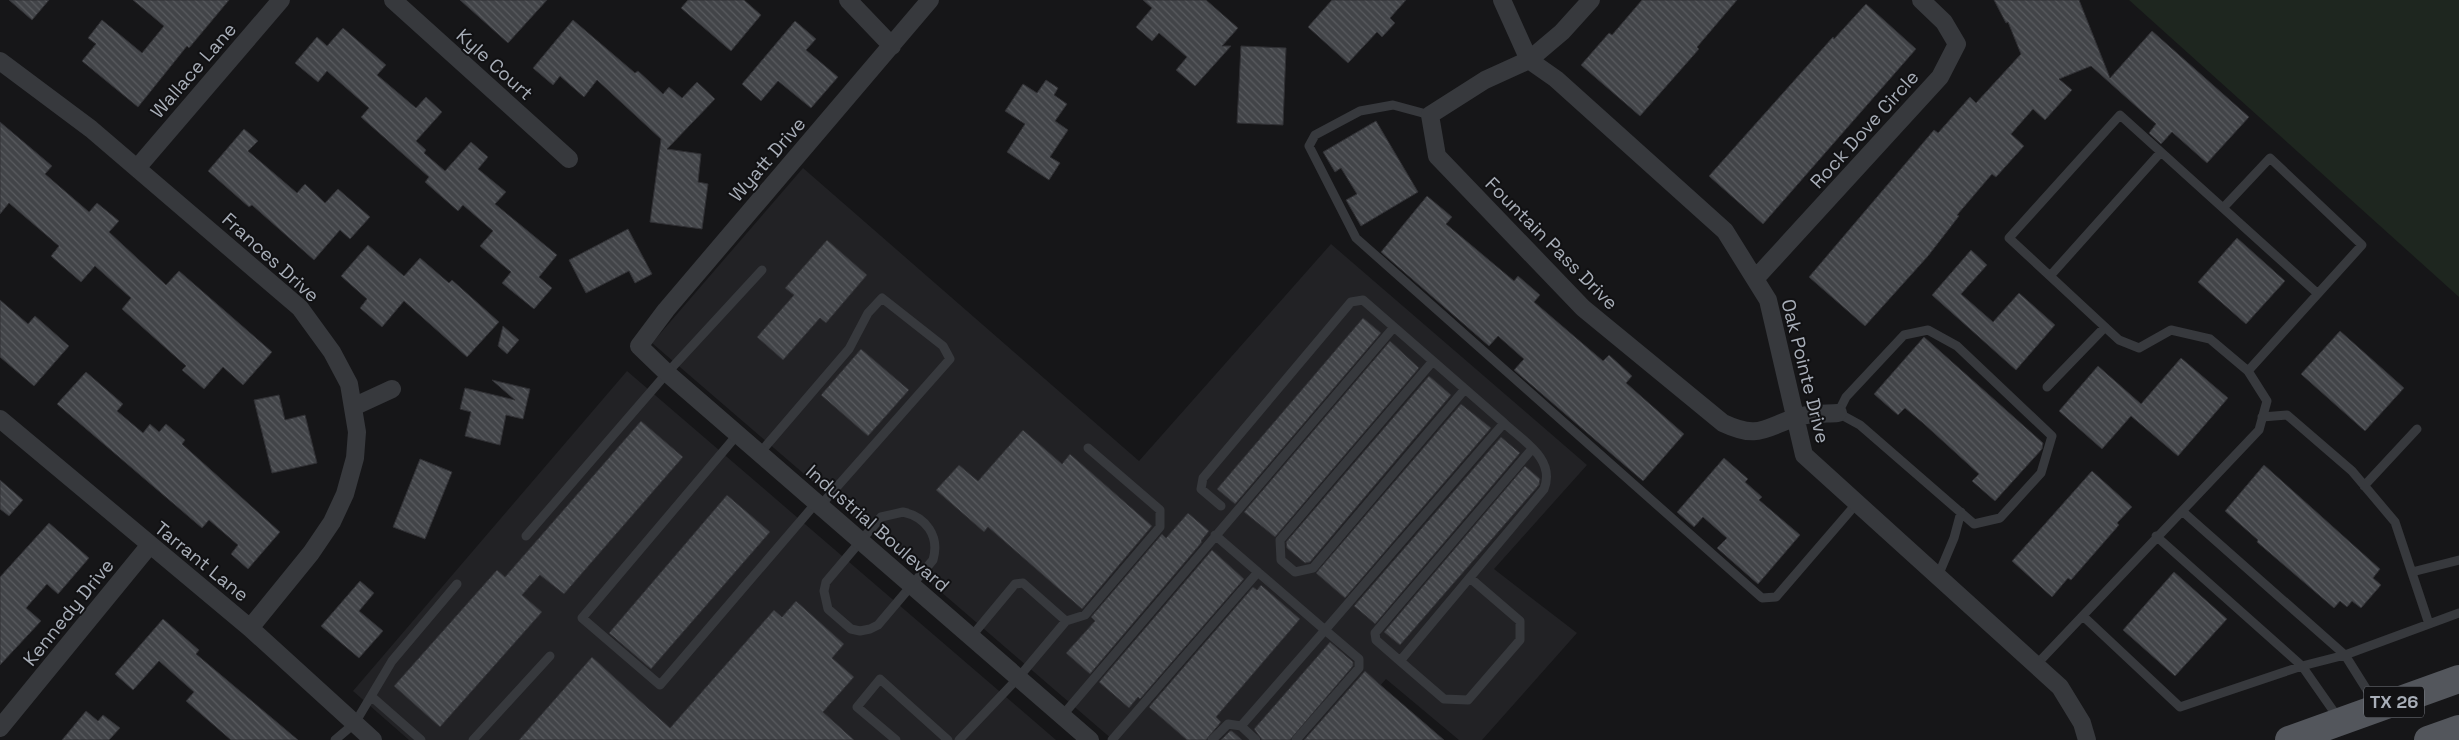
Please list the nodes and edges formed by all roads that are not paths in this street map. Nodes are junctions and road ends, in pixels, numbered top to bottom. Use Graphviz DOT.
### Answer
graph roads {
  1 [pos="281,0"];
  2 [pos="393,0"];
  3 [pos="848,0"];
  4 [pos="930,0"];
  5 [pos="1502,0"];
  6 [pos="1591,0"];
  7 [pos="1921,0"];
  8 [pos="892,46"];
  9 [pos="1529,60"];
  10 [pos="0,61"];
  11 [pos="1430,115"];
  12 [pos="2161,152"];
  13 [pos="569,159"];
  14 [pos="137,168"];
  15 [pos="2223,208"];
  16 [pos="762,270"];
  17 [pos="2050,276"];
  18 [pos="1755,279"];
  19 [pos="2317,293"];
  20 [pos="1394,327"];
  21 [pos="2105,327"];
  22 [pos="639,346"];
  23 [pos="1433,361"];
  24 [pos="2248,371"];
  25 [pos="666,373"];
  26 [pos="2047,387"];
  27 [pos="392,389"];
  28 [pos="1465,389"];
  29 [pos="353,407"];
  30 [pos="1838,412"];
  31 [pos="1796,417"];
  32 [pos="2262,417"];
  33 [pos="0,419"];
  34 [pos="1504,423"];
  35 [pos="2417,429"];
  36 [pos="737,435"];
  37 [pos="1088,448"];
  38 [pos="1532,449"];
  39 [pos="759,454"];
  40 [pos="2364,486"];
  41 [pos="1857,503"];
  42 [pos="818,505"];
  43 [pos="1221,506"];
  44 [pos="2182,511"];
  45 [pos="1961,512"];
  46 [pos="526,536"];
  47 [pos="1215,536"];
  48 [pos="2156,536"];
  49 [pos="860,541"];
  50 [pos="149,546"];
  51 [pos="2459,560"];
  52 [pos="1258,572"];
  53 [pos="2412,572"];
  54 [pos="1938,576"];
  55 [pos="1470,578"];
  56 [pos="457,584"];
  57 [pos="912,586"];
  58 [pos="2459,613"];
  59 [pos="2083,616"];
  60 [pos="1066,621"];
  61 [pos="2429,624"];
  62 [pos="250,628"];
  63 [pos="1325,630"];
  64 [pos="971,637"];
  65 [pos="2344,655"];
  66 [pos="550,656"];
  67 [pos="1400,661"];
  68 [pos="2036,665"];
  69 [pos="2302,666"];
  70 [pos="1018,678"];
  71 [pos="2459,679"];
  72 [pos="372,697"];
  73 [pos="2378,708"];
  74 [pos="1062,716"];
  75 [pos="2341,722"];
  76 [pos="355,723"];
  77 [pos="1241,726"];
  78 [pos="0,728"];
  79 [pos="2459,729"];
  80 [pos="335,740"];
  81 [pos="374,740"];
  82 [pos="420,740"];
  83 [pos="473,740"];
  84 [pos="896,740"];
  85 [pos="948,740"];
  86 [pos="958,740"];
  87 [pos="1090,740"];
  88 [pos="1112,740"];
  89 [pos="1212,740"];
  90 [pos="1256,740"];
  91 [pos="1296,740"];
  92 [pos="2087,740"];
  93 [pos="2289,740"];
  94 [pos="2428,740"];
  1 -- 14 [label="street, Wallace Lane"];
  2 -- 13 [label="street, Kyle Court"];
  3 -- 8 [label="street"];
  4 -- 8 [label="street, Wyatt Drive"];
  5 -- 9 [label="street"];
  6 -- 9 [label="street"];
  7 -- 18 [label="street, Rock Dove Circle"];
  8 -- 22 [label="street, Wyatt Drive"];
  9 -- 11 [label="street"];
  9 -- 18 [label="street, Oak Pointe Drive"];
  10 -- 14 [label="street, Frances Drive"];
  11 -- 31 [label="street, Fountain Pass Drive"];
  11 -- 41 [label="lane"];
  12 -- 15 [label="lane"];
  12 -- 17 [label="lane"];
  12 -- 17 [label="lane"];
  14 -- 29 [label="street, Frances Drive"];
  15 -- 19 [label="lane"];
  15 -- 19 [label="lane"];
  16 -- 25 [label="lane"];
  17 -- 21 [label="lane"];
  18 -- 31 [label="street, Oak Pointe Drive"];
  19 -- 24 [label="lane"];
  20 -- 23 [label="lane"];
  20 -- 43 [label="lane"];
  20 -- 47 [label="lane"];
  21 -- 24 [label="lane"];
  21 -- 26 [label="lane"];
  22 -- 25 [label="street, Industrial Boulevard"];
  23 -- 28 [label="lane"];
  23 -- 28 [label="lane"];
  24 -- 32 [label="lane"];
  25 -- 36 [label="street, Industrial Boulevard"];
  25 -- 46 [label="lane"];
  27 -- 29 [label="street"];
  28 -- 34 [label="lane"];
  29 -- 62 [label="street, Frances Drive"];
  30 -- 31 [label="street, Fountain Pass Drive"];
  30 -- 45 [label="lane"];
  30 -- 45 [label="lane"];
  31 -- 41 [label="street, Oak Pointe Drive"];
  32 -- 40 [label="lane"];
  32 -- 44 [label="lane"];
  33 -- 50 [label="street, Tarrant Lane"];
  34 -- 38 [label="lane"];
  34 -- 63 [label="lane"];
  35 -- 40 [label="lane"];
  36 -- 39 [label="street, Industrial Boulevard"];
  36 -- 42 [label="lane"];
  37 -- 60 [label="lane"];
  38 -- 55 [label="lane"];
  38 -- 67 [label="lane"];
  39 -- 42 [label="street, Industrial Boulevard"];
  39 -- 42 [label="lane"];
  40 -- 53 [label="lane"];
  41 -- 54 [label="street, Oak Pointe Drive"];
  42 -- 49 [label="street, Industrial Boulevard"];
  44 -- 48 [label="lane"];
  44 -- 65 [label="lane"];
  45 -- 54 [label="lane"];
  47 -- 52 [label="lane"];
  47 -- 74 [label="lane"];
  48 -- 59 [label="lane"];
  48 -- 69 [label="lane"];
  49 -- 57 [label="street, Industrial Boulevard"];
  49 -- 57 [label="lane"];
  49 -- 57 [label="lane"];
  50 -- 62 [label="street, Tarrant Lane"];
  50 -- 78 [label="street, Kennedy Drive"];
  51 -- 53 [label="lane"];
  52 -- 63 [label="lane"];
  52 -- 88 [label="lane"];
  53 -- 61 [label="lane"];
  54 -- 68 [label="street, Oak Pointe Drive"];
  55 -- 67 [label="lane"];
  55 -- 67 [label="lane"];
  56 -- 72 [label="lane"];
  57 -- 64 [label="street, Industrial Boulevard"];
  58 -- 61 [label="lane"];
  59 -- 68 [label="lane"];
  59 -- 69 [label="lane"];
  60 -- 64 [label="lane"];
  60 -- 70 [label="lane"];
  61 -- 65 [label="lane"];
  62 -- 76 [label="street, Tarrant Lane"];
  63 -- 77 [label="lane"];
  63 -- 91 [label="lane"];
  64 -- 70 [label="street, Industrial Boulevard"];
  65 -- 69 [label="lane"];
  65 -- 73 [label="lane"];
  66 -- 83 [label="lane"];
  68 -- 92 [label="street, Oak Pointe Drive"];
  69 -- 75 [label="lane"];
  70 -- 74 [label="street, Industrial Boulevard"];
  70 -- 86 [label="lane"];
  71 -- 73 [label="main road, TX 26"];
  72 -- 76 [label="lane"];
  72 -- 82 [label="lane"];
  73 -- 75 [label="main road, TX 26"];
  74 -- 87 [label="street, Industrial Boulevard"];
  75 -- 93 [label="main road, TX 26"];
  76 -- 80 [label="lane"];
  76 -- 81 [label="street, Tarrant Lane"];
  77 -- 89 [label="lane"];
  77 -- 90 [label="lane"];
  79 -- 94 [label="main road, TX 26"];
  84 -- 85 [label="lane"];
}
